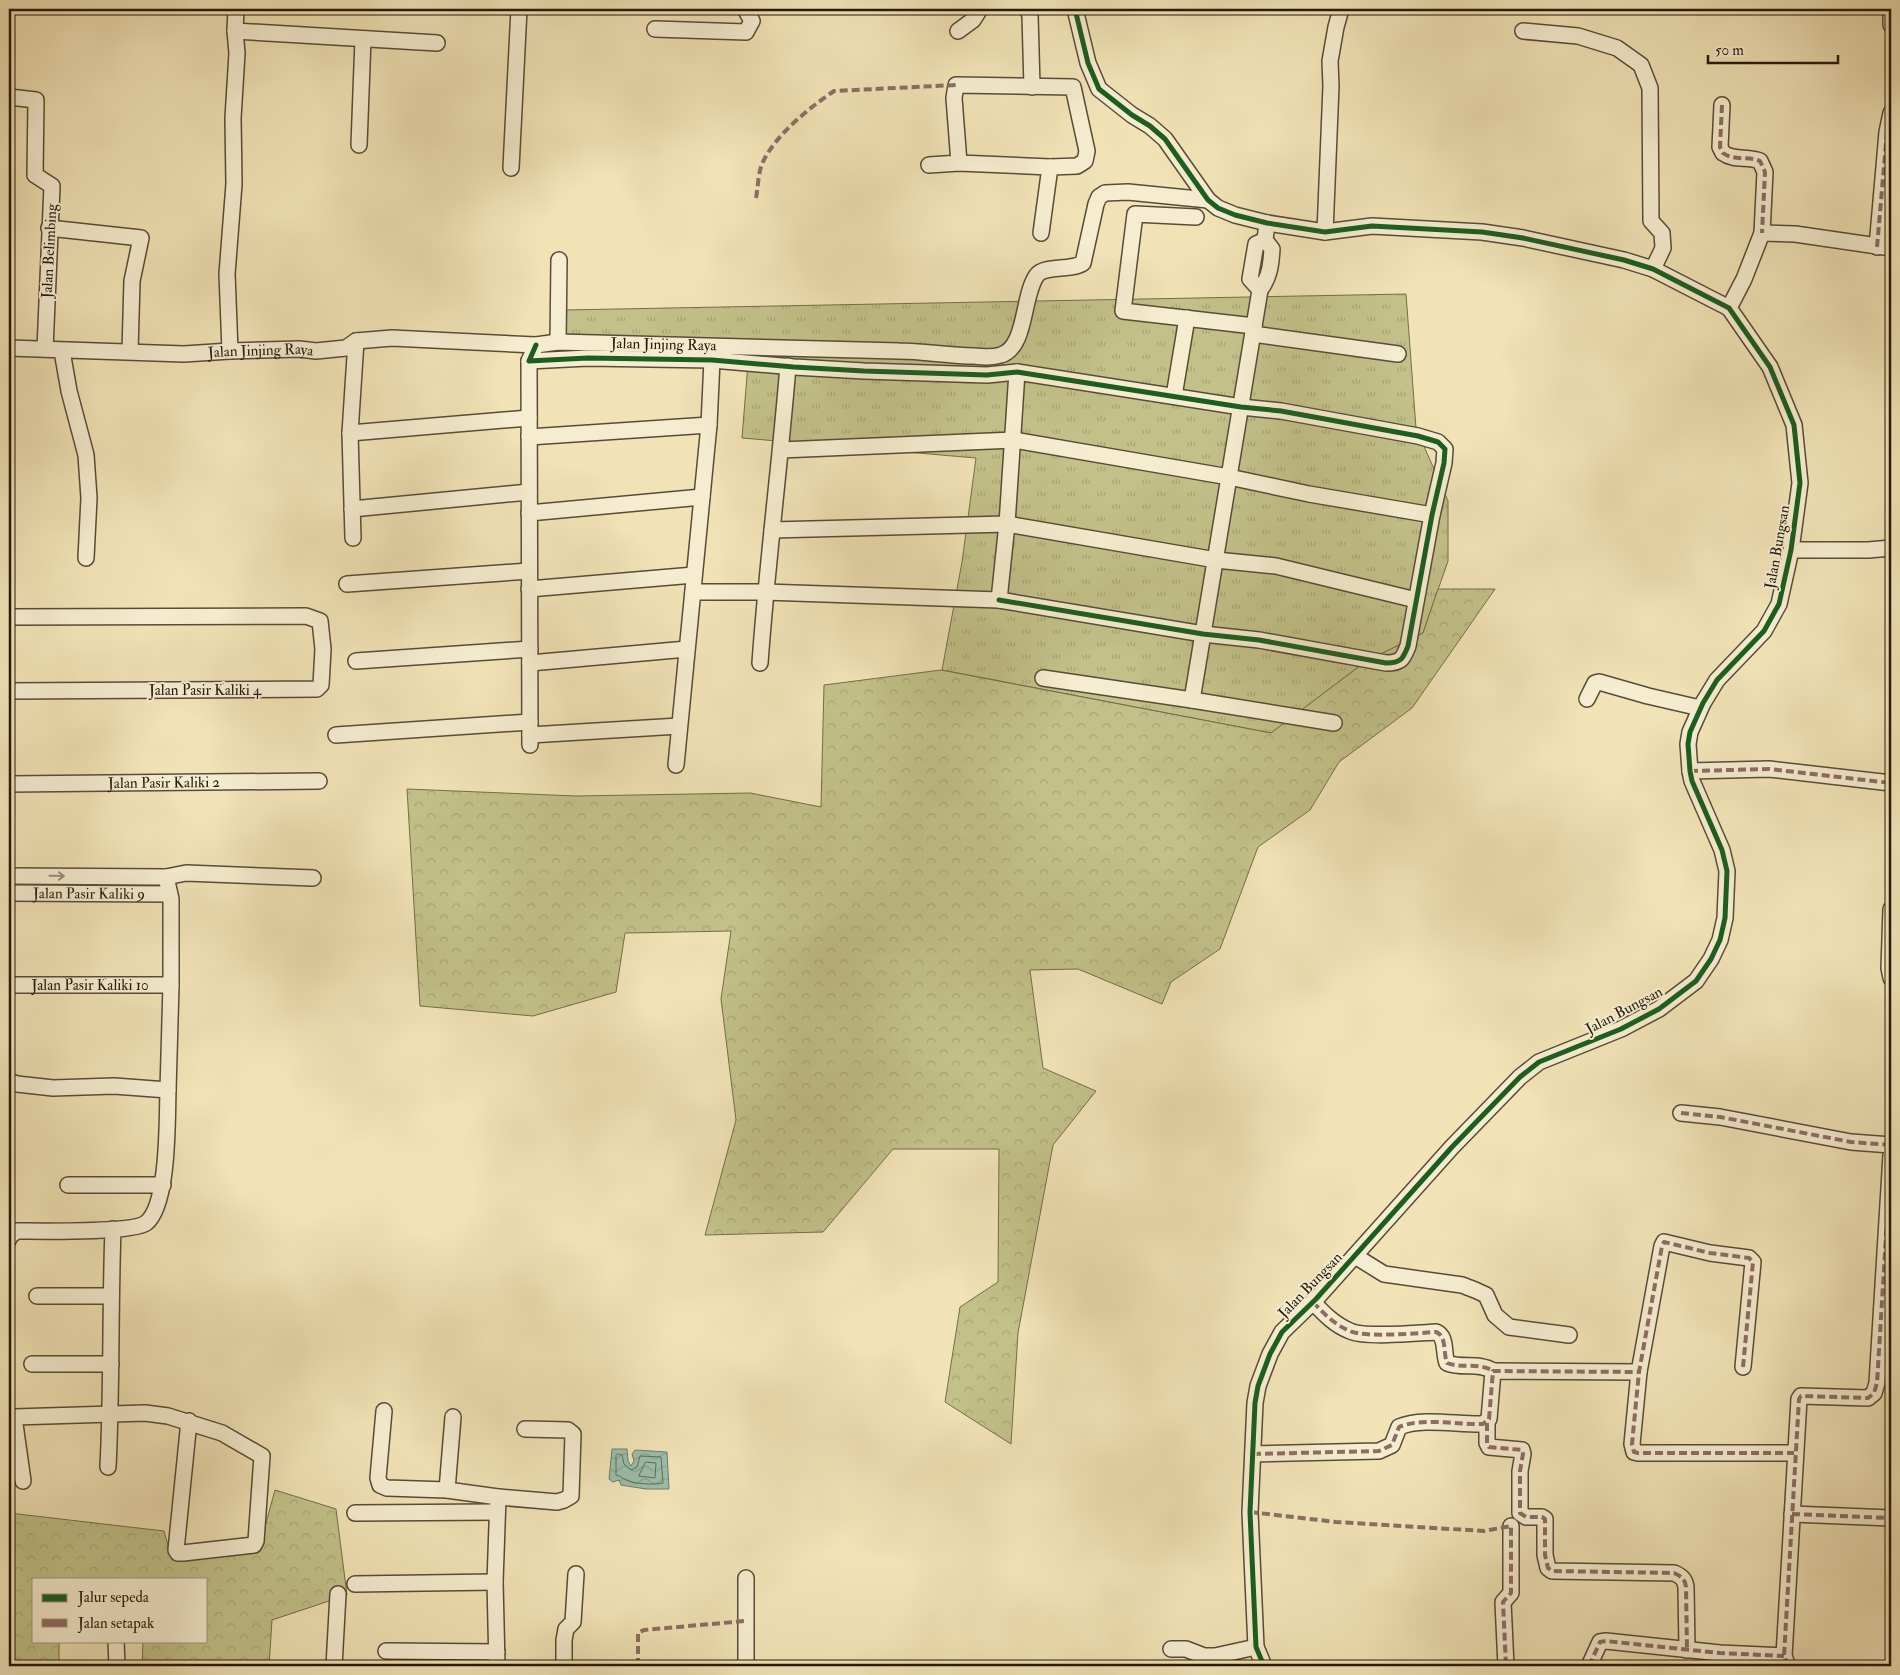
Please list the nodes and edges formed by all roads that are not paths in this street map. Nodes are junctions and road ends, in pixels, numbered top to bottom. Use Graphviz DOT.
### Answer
graph roads {
  1 [pos="236,9"];
  2 [pos="519,9"];
  3 [pos="745,9"];
  4 [pos="980,9"];
  5 [pos="1027,9"];
  6 [pos="1075,9"];
  7 [pos="1342,9"];
  8 [pos="1891,9"];
  9 [pos="1891,25"];
  10 [pos="655,29"];
  11 [pos="235,31"];
  12 [pos="958,31"];
  13 [pos="1523,31"];
  14 [pos="362,39"];
  15 [pos="437,43"];
  16 [pos="1032,87"];
  17 [pos="1099,88"];
  18 [pos="9,97"];
  19 [pos="1078,104"];
  20 [pos="1722,105"];
  21 [pos="1891,113"];
  22 [pos="359,145"];
  23 [pos="959,163"];
  24 [pos="929,165"];
  25 [pos="1050,167"];
  26 [pos="511,168"];
  27 [pos="1208,200"];
  28 [pos="1196,217"];
  29 [pos="1267,223"];
  30 [pos="49,228"];
  31 [pos="1325,232"];
  32 [pos="1041,233"];
  33 [pos="1762,233"];
  34 [pos="1884,248"];
  35 [pos="559,260"];
  36 [pos="1653,269"];
  37 [pos="1729,308"];
  38 [pos="1187,318"];
  39 [pos="1254,330"];
  40 [pos="356,341"];
  41 [pos="558,342"];
  42 [pos="536,345"];
  43 [pos="9,348"];
  44 [pos="45,349"];
  45 [pos="62,351"];
  46 [pos="130,351"];
  47 [pos="230,351"];
  48 [pos="1398,354"];
  49 [pos="712,360"];
  50 [pos="529,361"];
  51 [pos="788,366"];
  52 [pos="1017,372"];
  53 [pos="1174,396"];
  54 [pos="1241,407"];
  55 [pos="529,418"];
  56 [pos="709,425"];
  57 [pos="350,433"];
  58 [pos="529,437"];
  59 [pos="1014,440"];
  60 [pos="781,450"];
  61 [pos="1229,477"];
  62 [pos="529,492"];
  63 [pos="702,497"];
  64 [pos="352,509"];
  65 [pos="529,513"];
  66 [pos="1432,515"];
  67 [pos="1007,524"];
  68 [pos="772,530"];
  69 [pos="353,538"];
  70 [pos="1891,548"];
  71 [pos="1791,550"];
  72 [pos="86,558"];
  73 [pos="1216,560"];
  74 [pos="529,570"];
  75 [pos="694,575"];
  76 [pos="347,584"];
  77 [pos="530,589"];
  78 [pos="692,592"];
  79 [pos="765,592"];
  80 [pos="999,600"];
  81 [pos="1416,600"];
  82 [pos="9,617"];
  83 [pos="1203,634"];
  84 [pos="687,649"];
  85 [pos="530,656"];
  86 [pos="356,661"];
  87 [pos="760,663"];
  88 [pos="1043,678"];
  89 [pos="9,691"];
  90 [pos="1587,699"];
  91 [pos="1192,700"];
  92 [pos="1700,708"];
  93 [pos="1334,723"];
  94 [pos="679,726"];
  95 [pos="530,734"];
  96 [pos="336,735"];
  97 [pos="676,765"];
  98 [pos="1690,771"];
  99 [pos="319,781"];
  100 [pos="1891,783"];
  101 [pos="9,784"];
  102 [pos="9,876"];
  103 [pos="166,877"];
  104 [pos="313,878"];
  105 [pos="9,893"];
  106 [pos="169,894"];
  107 [pos="1891,909"];
  108 [pos="1891,978"];
  109 [pos="9,985"];
  110 [pos="171,985"];
  111 [pos="9,1081"];
  112 [pos="168,1090"];
  113 [pos="1681,1113"];
  114 [pos="1891,1145"];
  115 [pos="1891,1155"];
  116 [pos="68,1185"];
  117 [pos="163,1185"];
  118 [pos="113,1230"];
  119 [pos="9,1239"];
  120 [pos="1356,1256"];
  121 [pos="38,1296"];
  122 [pos="111,1296"];
  123 [pos="1313,1302"];
  124 [pos="1569,1335"];
  125 [pos="32,1364"];
  126 [pos="111,1364"];
  127 [pos="1743,1366"];
  128 [pos="1493,1371"];
  129 [pos="1639,1372"];
  130 [pos="384,1411"];
  131 [pos="111,1414"];
  132 [pos="11,1416"];
  133 [pos="453,1417"];
  134 [pos="189,1422"];
  135 [pos="1487,1423"];
  136 [pos="525,1429"];
  137 [pos="1794,1453"];
  138 [pos="1254,1454"];
  139 [pos="108,1467"];
  140 [pos="23,1480"];
  141 [pos="447,1490"];
  142 [pos="497,1505"];
  143 [pos="355,1512"];
  144 [pos="1792,1514"];
  145 [pos="1891,1518"];
  146 [pos="1512,1526"];
  147 [pos="576,1574"];
  148 [pos="746,1578"];
  149 [pos="495,1582"];
  150 [pos="355,1584"];
  151 [pos="338,1594"];
  152 [pos="116,1642"];
  153 [pos="1256,1647"];
  154 [pos="1171,1649"];
  155 [pos="1687,1650"];
  156 [pos="386,1652"];
  157 [pos="497,1659"];
  158 [pos="1786,1661"];
  159 [pos="117,1666"];
  160 [pos="334,1666"];
  161 [pos="564,1666"];
  162 [pos="746,1666"];
  163 [pos="1264,1666"];
  164 [pos="1506,1666"];
  165 [pos="1589,1666"];
  1 -- 11 [label="street"];
  2 -- 26 [label="street"];
  3 -- 10 [label="street"];
  4 -- 12 [label="street"];
  5 -- 16 [label="street"];
  6 -- 17 [label="street"];
  7 -- 31 [label="street"];
  8 -- 9 [label="street"];
  11 -- 14 [label="street"];
  11 -- 47 [label="street"];
  13 -- 36 [label="street"];
  14 -- 15 [label="street"];
  14 -- 22 [label="street"];
  16 -- 19 [label="street"];
  16 -- 23 [label="street"];
  17 -- 19 [label="street"];
  17 -- 27 [label="street"];
  18 -- 30 [label="street, Jalan Belimbing"];
  19 -- 25 [label="street"];
  20 -- 33 [label="street"];
  21 -- 34 [label="street"];
  23 -- 24 [label="street"];
  23 -- 25 [label="street"];
  25 -- 32 [label="street"];
  27 -- 29 [label="street"];
  27 -- 41 [label="street, Jalan Jinjing Raya"];
  28 -- 38 [label="street"];
  29 -- 31 [label="street"];
  29 -- 39 [label="street"];
  30 -- 44 [label="street, Jalan Belimbing"];
  30 -- 46 [label="street"];
  31 -- 36 [label="street"];
  33 -- 34 [label="street"];
  33 -- 37 [label="street"];
  35 -- 41 [label="street"];
  36 -- 37 [label="street"];
  37 -- 71 [label="street, Jalan Bungsan"];
  38 -- 39 [label="street"];
  38 -- 53 [label="street"];
  39 -- 48 [label="street"];
  39 -- 54 [label="street"];
  40 -- 42 [label="street, Jalan Jinjing Raya"];
  40 -- 47 [label="street, Jalan Jinjing Raya"];
  40 -- 57 [label="street"];
  41 -- 42 [label="street, Jalan Jinjing Raya"];
  42 -- 50 [label="street"];
  43 -- 44 [label="street, Jalan Jinjing Raya"];
  44 -- 45 [label="street, Jalan Jinjing Raya"];
  45 -- 46 [label="street, Jalan Jinjing Raya"];
  45 -- 72 [label="street"];
  46 -- 47 [label="street, Jalan Jinjing Raya"];
  49 -- 50 [label="street"];
  49 -- 51 [label="street"];
  49 -- 56 [label="street"];
  50 -- 55 [label="street"];
  51 -- 52 [label="street"];
  51 -- 60 [label="street"];
  52 -- 53 [label="street"];
  52 -- 59 [label="street"];
  53 -- 54 [label="street"];
  54 -- 61 [label="street"];
  54 -- 66 [label="street"];
  55 -- 57 [label="street"];
  55 -- 58 [label="street"];
  56 -- 58 [label="street"];
  56 -- 63 [label="street"];
  57 -- 64 [label="street"];
  58 -- 62 [label="street"];
  59 -- 60 [label="street"];
  59 -- 61 [label="street"];
  59 -- 67 [label="street"];
  60 -- 68 [label="street"];
  61 -- 66 [label="street"];
  61 -- 73 [label="street"];
  62 -- 64 [label="street"];
  62 -- 65 [label="street"];
  63 -- 65 [label="street"];
  63 -- 75 [label="street"];
  64 -- 69 [label="street"];
  65 -- 74 [label="street"];
  66 -- 81 [label="street"];
  67 -- 68 [label="street"];
  67 -- 73 [label="street"];
  67 -- 80 [label="street"];
  68 -- 79 [label="street"];
  70 -- 71 [label="street"];
  71 -- 92 [label="street, Jalan Bungsan"];
  73 -- 81 [label="street"];
  73 -- 83 [label="street"];
  74 -- 76 [label="street"];
  74 -- 77 [label="street"];
  75 -- 77 [label="street"];
  75 -- 78 [label="street"];
  77 -- 85 [label="street"];
  78 -- 79 [label="street"];
  78 -- 84 [label="street"];
  79 -- 80 [label="street"];
  79 -- 87 [label="street"];
  80 -- 83 [label="street"];
  81 -- 83 [label="street"];
  82 -- 89 [label="street, Jalan Pasir Kaliki 4"];
  83 -- 91 [label="street"];
  84 -- 85 [label="street"];
  84 -- 94 [label="street"];
  85 -- 86 [label="street"];
  85 -- 95 [label="street"];
  88 -- 91 [label="street"];
  90 -- 92 [label="street"];
  91 -- 93 [label="street"];
  92 -- 98 [label="street, Jalan Bungsan"];
  94 -- 95 [label="street"];
  94 -- 97 [label="street"];
  95 -- 96 [label="street"];
  98 -- 100 [label="street"];
  98 -- 120 [label="street, Jalan Bungsan"];
  99 -- 101 [label="street, Jalan Pasir Kaliki 2"];
  102 -- 103 [label="street, one-way"];
  103 -- 104 [label="street"];
  103 -- 106 [label="street"];
  105 -- 106 [label="street, Jalan Pasir Kaliki 9"];
  106 -- 110 [label="street"];
  107 -- 108 [label="street"];
  109 -- 110 [label="street, Jalan Pasir Kaliki 10"];
  110 -- 112 [label="street"];
  111 -- 112 [label="street"];
  112 -- 117 [label="street"];
  113 -- 114 [label="street"];
  115 -- 137 [label="street"];
  116 -- 117 [label="street"];
  117 -- 118 [label="street"];
  118 -- 119 [label="street"];
  118 -- 122 [label="street"];
  120 -- 123 [label="street, Jalan Bungsan"];
  120 -- 124 [label="street"];
  121 -- 122 [label="street"];
  122 -- 126 [label="street"];
  123 -- 128 [label="street"];
  123 -- 138 [label="street, Jalan Bungsan"];
  125 -- 126 [label="street"];
  126 -- 131 [label="street"];
  127 -- 129 [label="street"];
  128 -- 129 [label="street"];
  128 -- 135 [label="street"];
  129 -- 137 [label="street"];
  130 -- 141 [label="street"];
  131 -- 132 [label="street"];
  131 -- 134 [label="street"];
  131 -- 139 [label="street"];
  132 -- 140 [label="street"];
  133 -- 141 [label="street"];
  134 -- 134 [label="street"];
  135 -- 138 [label="street"];
  135 -- 155 [label="street"];
  136 -- 142 [label="street"];
  137 -- 144 [label="street"];
  138 -- 153 [label="street, Jalan Bungsan"];
  141 -- 142 [label="street"];
  142 -- 143 [label="street"];
  142 -- 149 [label="street"];
  144 -- 145 [label="street"];
  144 -- 158 [label="street"];
  146 -- 164 [label="street"];
  147 -- 161 [label="street"];
  148 -- 162 [label="street"];
  149 -- 150 [label="street"];
  149 -- 157 [label="street"];
  151 -- 160 [label="street"];
  152 -- 159 [label="street"];
  153 -- 154 [label="street"];
  153 -- 163 [label="street, Jalan Bungsan"];
  155 -- 158 [label="street"];
  155 -- 165 [label="street"];
  156 -- 157 [label="street"];
}
